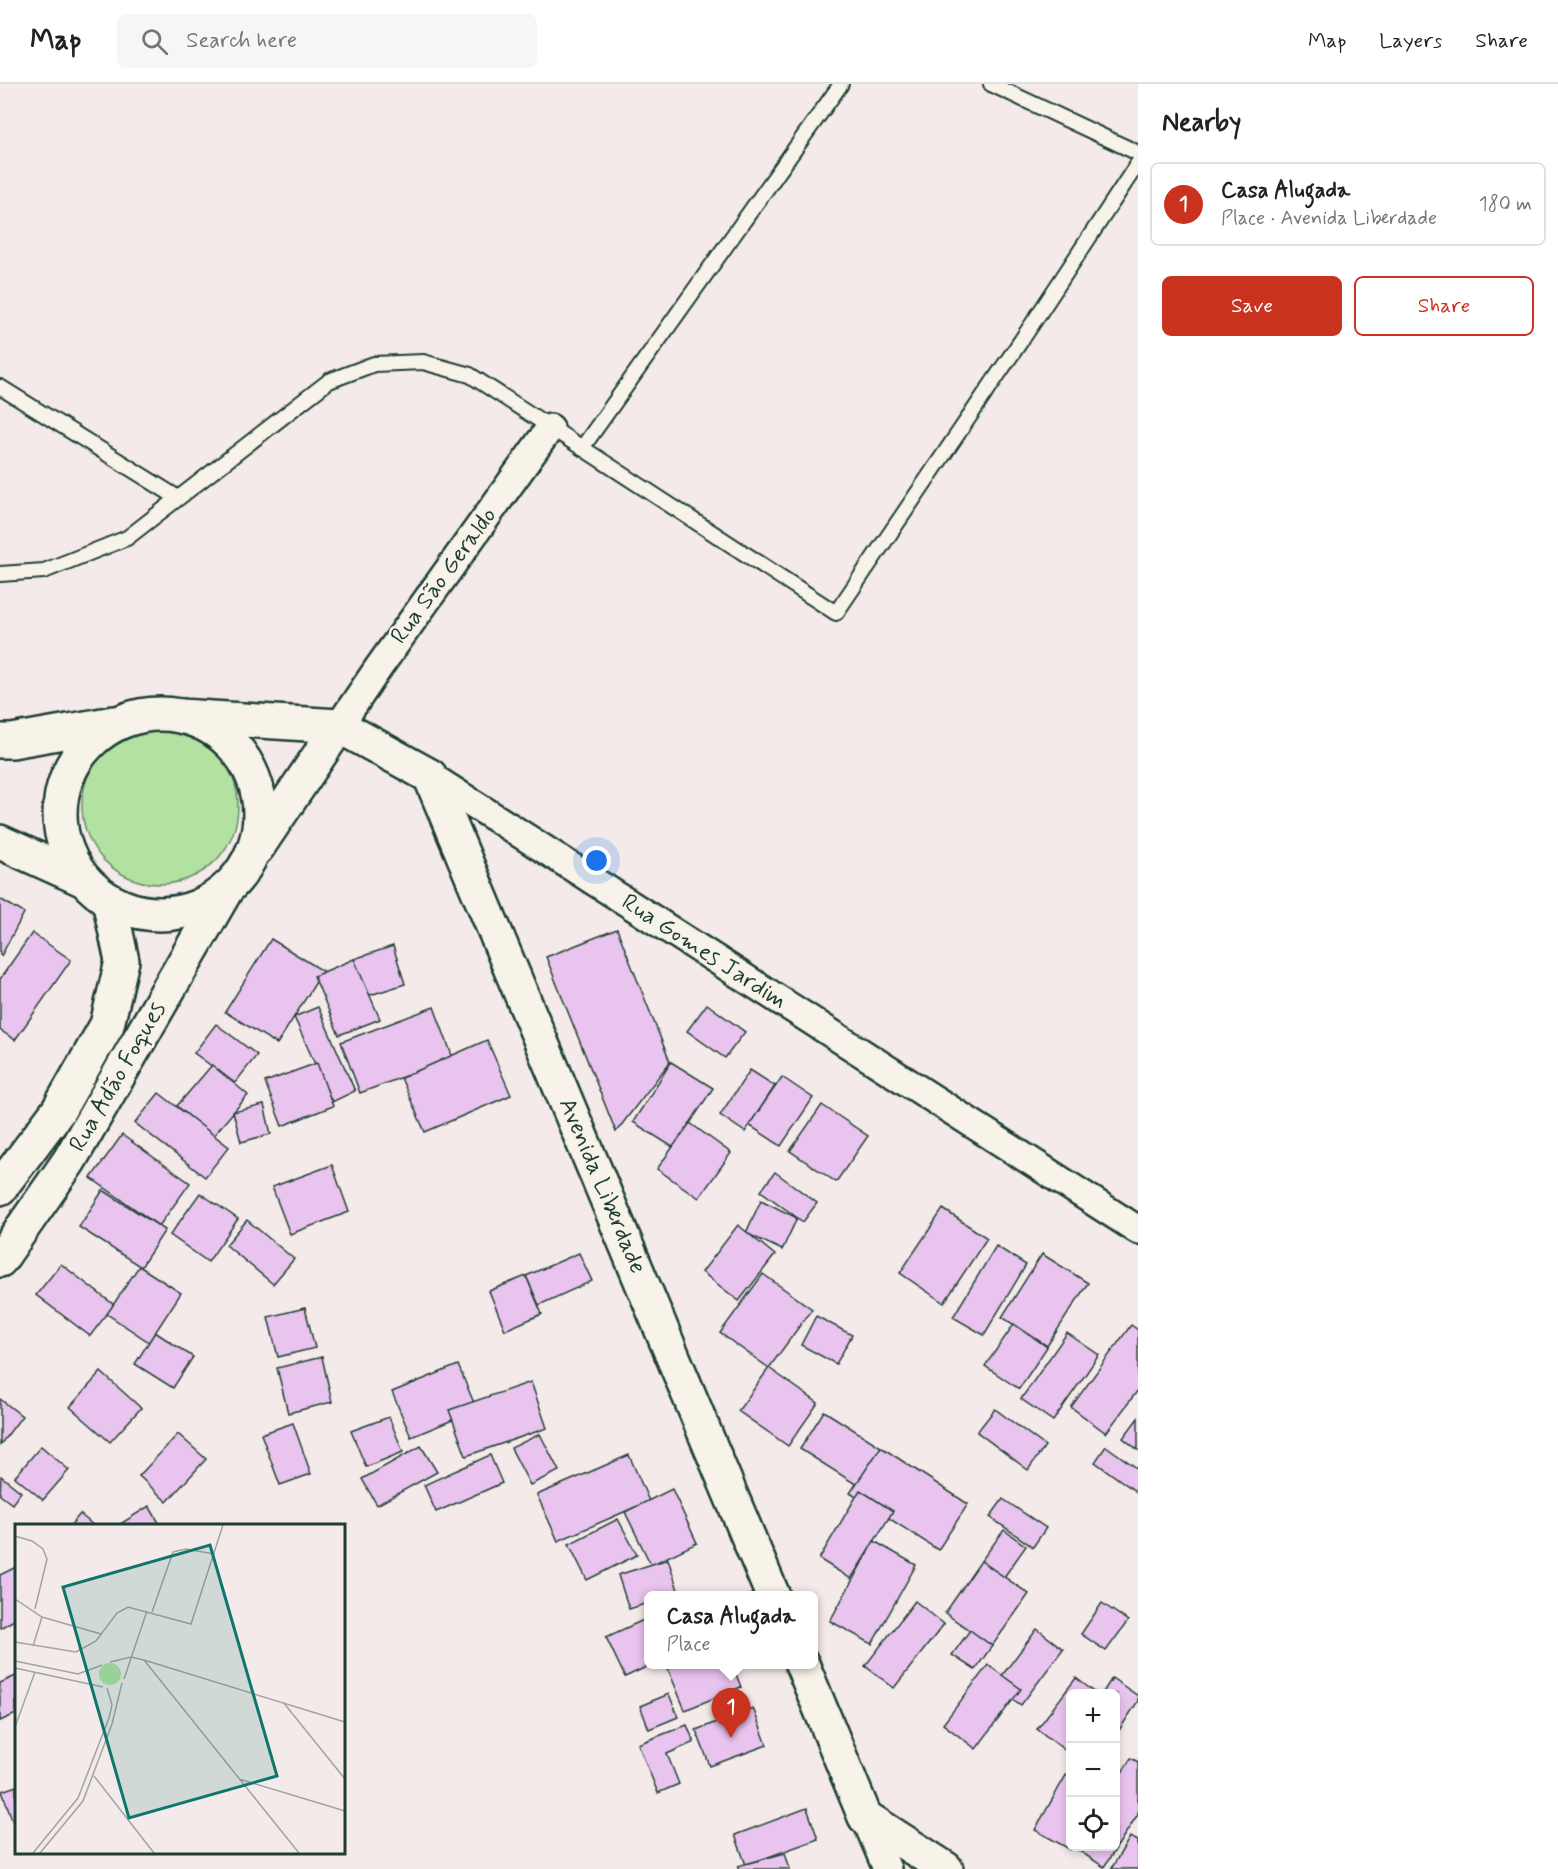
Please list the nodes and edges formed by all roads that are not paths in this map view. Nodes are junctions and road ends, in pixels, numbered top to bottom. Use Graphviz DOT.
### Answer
graph roads {
  1 [pos="841,84"];
  2 [pos="991,84"];
  3 [pos="1138,153"];
  4 [pos="1138,163"];
  5 [pos="0,387"];
  6 [pos="550,428"];
  7 [pos="582,448"];
  8 [pos="178,498"];
  9 [pos="0,574"];
  10 [pos="181,716"];
  11 [pos="119,722"];
  12 [pos="339,726"];
  13 [pos="0,741"];
  14 [pos="430,776"];
  15 [pos="0,842"];
  16 [pos="237,877"];
  17 [pos="96,890"];
  18 [pos="0,1188"];
  19 [pos="1138,1230"];
  20 [pos="0,1260"];
  21 [pos="771,1591"];
  22 [pos="804,1669"];
  23 [pos="865,1817"];
  24 [pos="887,1869"];
  25 [pos="946,1869"];
  1 -- 7 [label="lane"];
  2 -- 3 [label="lane"];
  4 -- 7 [label="lane"];
  5 -- 8 [label="lane"];
  6 -- 7 [label="lane"];
  6 -- 8 [label="lane"];
  6 -- 12 [label="street, Rua São Geraldo"];
  8 -- 9 [label="lane"];
  10 -- 11 [label="street"];
  10 -- 12 [label="street, Rua Gomes Jardim"];
  10 -- 16 [label="street"];
  11 -- 13 [label="street"];
  11 -- 17 [label="street"];
  12 -- 14 [label="street, Rua Gomes Jardim"];
  12 -- 16 [label="street, Rua Adão Foques"];
  14 -- 19 [label="street, Rua Gomes Jardim"];
  14 -- 21 [label="street, Avenida Liberdade"];
  15 -- 17 [label="street"];
  16 -- 17 [label="street"];
  16 -- 20 [label="street, Rua Adão Foques"];
  17 -- 18 [label="street, Rua Adão Foques"];
  22 -- 23 [label="street"];
  23 -- 24 [label="street"];
  23 -- 25 [label="street"];
}
